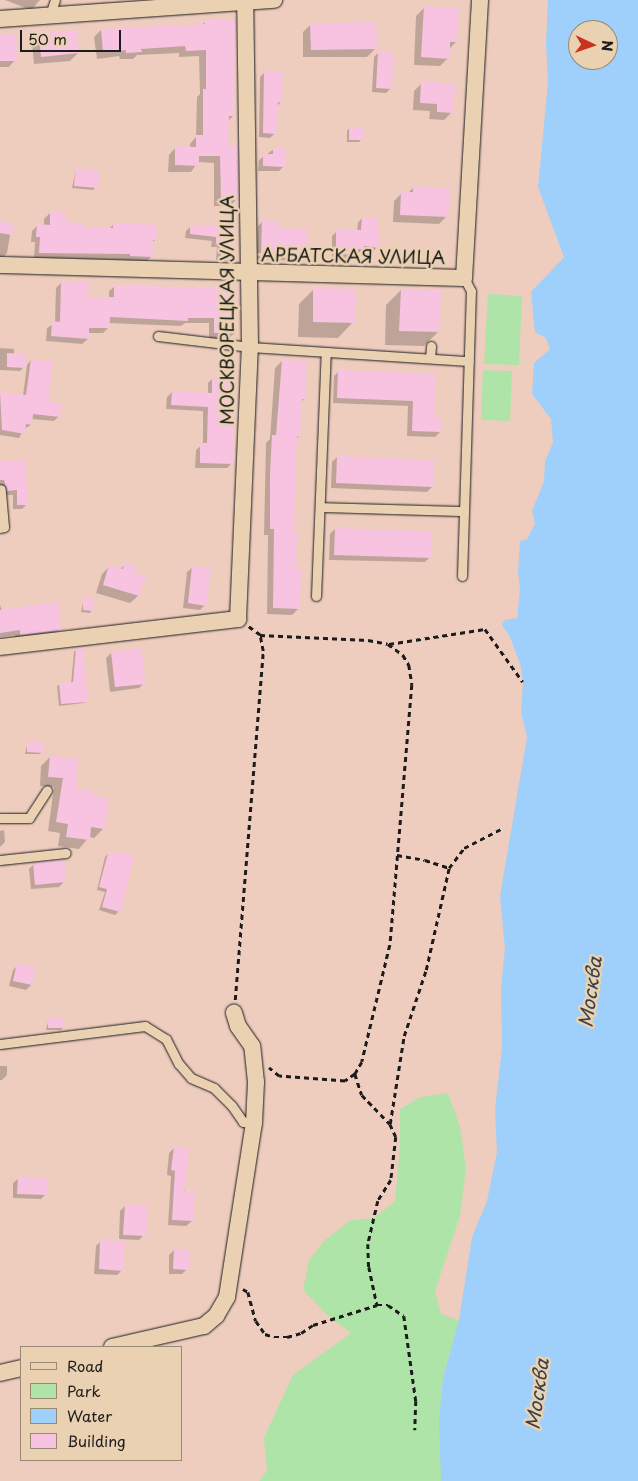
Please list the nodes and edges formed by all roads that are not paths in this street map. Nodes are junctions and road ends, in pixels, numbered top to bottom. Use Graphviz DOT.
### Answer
graph roads {
  1 [pos="274,0"];
  2 [pos="480,0"];
  3 [pos="245,1"];
  4 [pos="52,8"];
  5 [pos="0,19"];
  6 [pos="0,264"];
  7 [pos="250,273"];
  8 [pos="464,278"];
  9 [pos="158,336"];
  10 [pos="431,346"];
  11 [pos="250,347"];
  12 [pos="326,352"];
  13 [pos="430,358"];
  14 [pos="469,361"];
  15 [pos="1,489"];
  16 [pos="320,507"];
  17 [pos="464,511"];
  18 [pos="0,528"];
  19 [pos="462,576"];
  20 [pos="316,596"];
  21 [pos="0,647"];
  22 [pos="47,790"];
  23 [pos="0,818"];
  24 [pos="66,852"];
  25 [pos="0,860"];
  26 [pos="234,1013"];
  27 [pos="0,1044"];
  28 [pos="254,1123"];
  29 [pos="116,1346"];
  30 [pos="20,1368"];
  31 [pos="0,1373"];
  1 -- 3 [label="street"];
  2 -- 8 [label="street"];
  3 -- 4 [label="street"];
  3 -- 7 [label="street, МОСКВОРЕЦКАЯ УЛИЦА"];
  4 -- 5 [label="street"];
  6 -- 7 [label="street, АРБАТСКАЯ УЛИЦА"];
  7 -- 8 [label="street, АРБАТСКАЯ УЛИЦА"];
  7 -- 11 [label="street, МОСКВОРЕЦКАЯ УЛИЦА"];
  8 -- 14 [label="lane"];
  9 -- 11 [label="lane"];
  10 -- 13 [label="lane"];
  11 -- 12 [label="lane"];
  11 -- 21 [label="street, МОСКВОРЕЦКАЯ УЛИЦА"];
  12 -- 13 [label="lane"];
  12 -- 16 [label="lane"];
  13 -- 14 [label="lane"];
  14 -- 17 [label="lane"];
  15 -- 18 [label="lane"];
  16 -- 17 [label="lane"];
  16 -- 20 [label="lane"];
  17 -- 19 [label="lane"];
  22 -- 23 [label="lane"];
  24 -- 25 [label="lane"];
  26 -- 28 [label="street"];
  27 -- 28 [label="lane"];
  28 -- 29 [label="street"];
  30 -- 31 [label="street"];
}
